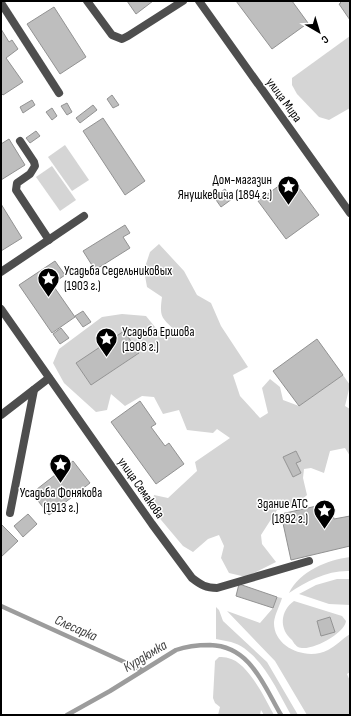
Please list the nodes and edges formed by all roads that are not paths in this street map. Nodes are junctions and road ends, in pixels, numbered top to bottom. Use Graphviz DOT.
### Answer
graph roads {
  1 [pos="87,1"];
  2 [pos="183,1"];
  3 [pos="199,1"];
  4 [pos="1,3"];
  5 [pos="59,93"];
  6 [pos="20,141"];
  7 [pos="350,213"];
  8 [pos="84,216"];
  9 [pos="49,240"];
  10 [pos="1,272"];
  11 [pos="1,309"];
  12 [pos="49,378"];
  13 [pos="34,390"];
  14 [pos="1,415"];
  15 [pos="10,513"];
  16 [pos="309,561"];
  1 -- 2 [label="street"];
  3 -- 7 [label="street, улица Мира"];
  4 -- 5 [label="street"];
  6 -- 9 [label="street"];
  8 -- 9 [label="street"];
  9 -- 10 [label="street"];
  11 -- 12 [label="street, улица Семакова"];
  12 -- 13 [label="street"];
  12 -- 16 [label="street, улица Семакова"];
  13 -- 14 [label="street"];
  13 -- 15 [label="street"];
}
